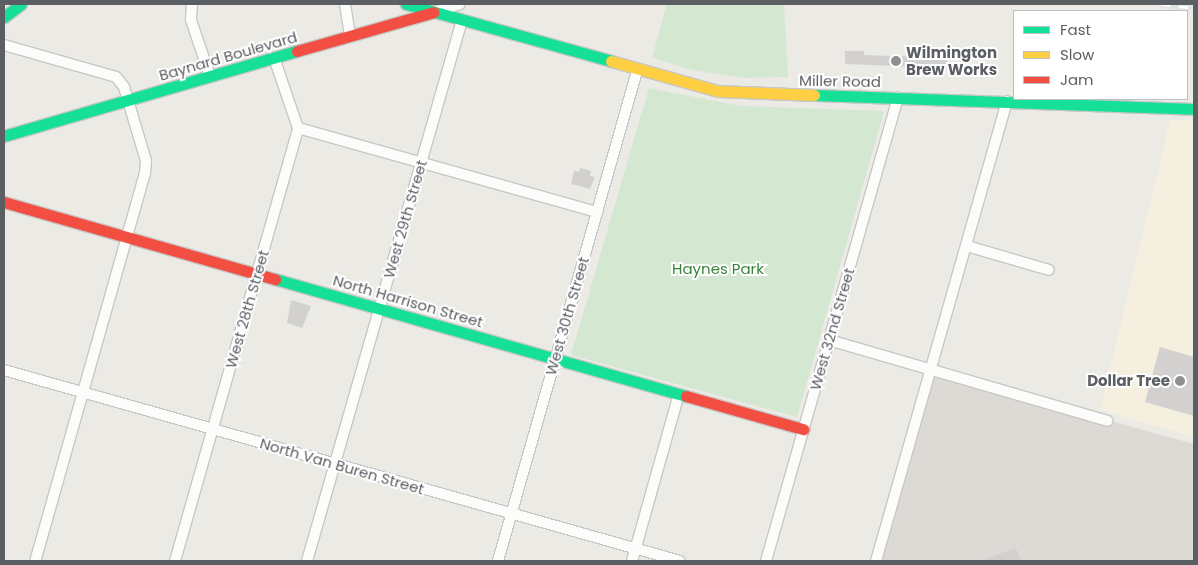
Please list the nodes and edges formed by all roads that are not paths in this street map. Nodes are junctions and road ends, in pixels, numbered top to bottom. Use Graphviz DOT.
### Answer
graph roads {
  1 [pos="21,4"];
  2 [pos="192,4"];
  3 [pos="345,4"];
  4 [pos="406,4"];
  5 [pos="460,4"];
  6 [pos="434,12"];
  7 [pos="4,18"];
  8 [pos="462,20"];
  9 [pos="350,36"];
  10 [pos="4,46"];
  11 [pos="274,58"];
  12 [pos="638,71"];
  13 [pos="210,76"];
  14 [pos="898,97"];
  15 [pos="128,100"];
  16 [pos="1007,101"];
  17 [pos="1194,109"];
  18 [pos="298,128"];
  19 [pos="4,136"];
  20 [pos="421,163"];
  21 [pos="4,202"];
  22 [pos="597,212"];
  23 [pos="127,237"];
  24 [pos="967,246"];
  25 [pos="1049,270"];
  26 [pos="256,275"];
  27 [pos="379,309"];
  28 [pos="829,340"];
  29 [pos="555,359"];
  30 [pos="4,370"];
  31 [pos="929,371"];
  32 [pos="83,392"];
  33 [pos="679,394"];
  34 [pos="1107,421"];
  35 [pos="803,429"];
  36 [pos="212,430"];
  37 [pos="335,464"];
  38 [pos="511,514"];
  39 [pos="635,549"];
  40 [pos="35,561"];
  41 [pos="175,561"];
  42 [pos="307,561"];
  43 [pos="498,561"];
  44 [pos="632,561"];
  45 [pos="680,561"];
  46 [pos="766,561"];
  47 [pos="876,561"];
  1 -- 7 [label="street"];
  2 -- 13 [label="street"];
  3 -- 9 [label="street"];
  4 -- 6 [label="street, Miller Road"];
  5 -- 6 [label="street, Baynard Boulevard"];
  6 -- 8 [label="street, Miller Road"];
  6 -- 9 [label="street, Baynard Boulevard"];
  8 -- 12 [label="street, Miller Road"];
  8 -- 20 [label="street, West 29th Street"];
  9 -- 11 [label="street, Baynard Boulevard"];
  10 -- 15 [label="street"];
  11 -- 13 [label="street, Baynard Boulevard"];
  11 -- 18 [label="street"];
  12 -- 14 [label="street, Miller Road"];
  12 -- 22 [label="street, West 30th Street"];
  13 -- 15 [label="street, Baynard Boulevard"];
  14 -- 16 [label="street, Miller Road"];
  14 -- 28 [label="street, West 32nd Street"];
  15 -- 19 [label="street, Baynard Boulevard"];
  15 -- 23 [label="street"];
  16 -- 17 [label="street, Miller Road"];
  16 -- 24 [label="street"];
  18 -- 20 [label="street"];
  18 -- 26 [label="street, West 28th Street"];
  20 -- 22 [label="street"];
  20 -- 27 [label="street, West 29th Street"];
  21 -- 23 [label="street, North Harrison Street"];
  22 -- 29 [label="street, West 30th Street"];
  23 -- 26 [label="street, North Harrison Street"];
  23 -- 32 [label="street"];
  24 -- 25 [label="street"];
  24 -- 31 [label="street"];
  26 -- 27 [label="street, North Harrison Street"];
  26 -- 36 [label="street, West 28th Street"];
  27 -- 29 [label="street, North Harrison Street"];
  27 -- 37 [label="street, West 29th Street"];
  28 -- 31 [label="street"];
  28 -- 35 [label="street, West 32nd Street"];
  29 -- 33 [label="street, North Harrison Street"];
  29 -- 38 [label="street, West 30th Street"];
  30 -- 32 [label="street, North Van Buren Street"];
  31 -- 34 [label="street"];
  31 -- 47 [label="street"];
  32 -- 36 [label="street, North Van Buren Street"];
  32 -- 40 [label="street"];
  33 -- 35 [label="street, North Harrison Street"];
  33 -- 39 [label="street"];
  35 -- 46 [label="street, West 32nd Street"];
  36 -- 37 [label="street, North Van Buren Street"];
  36 -- 41 [label="street, West 28th Street"];
  37 -- 38 [label="street, North Van Buren Street"];
  37 -- 42 [label="street, West 29th Street"];
  38 -- 39 [label="street, North Van Buren Street"];
  38 -- 43 [label="street, West 30th Street"];
  39 -- 44 [label="street"];
  39 -- 45 [label="street, North Van Buren Street"];
}
